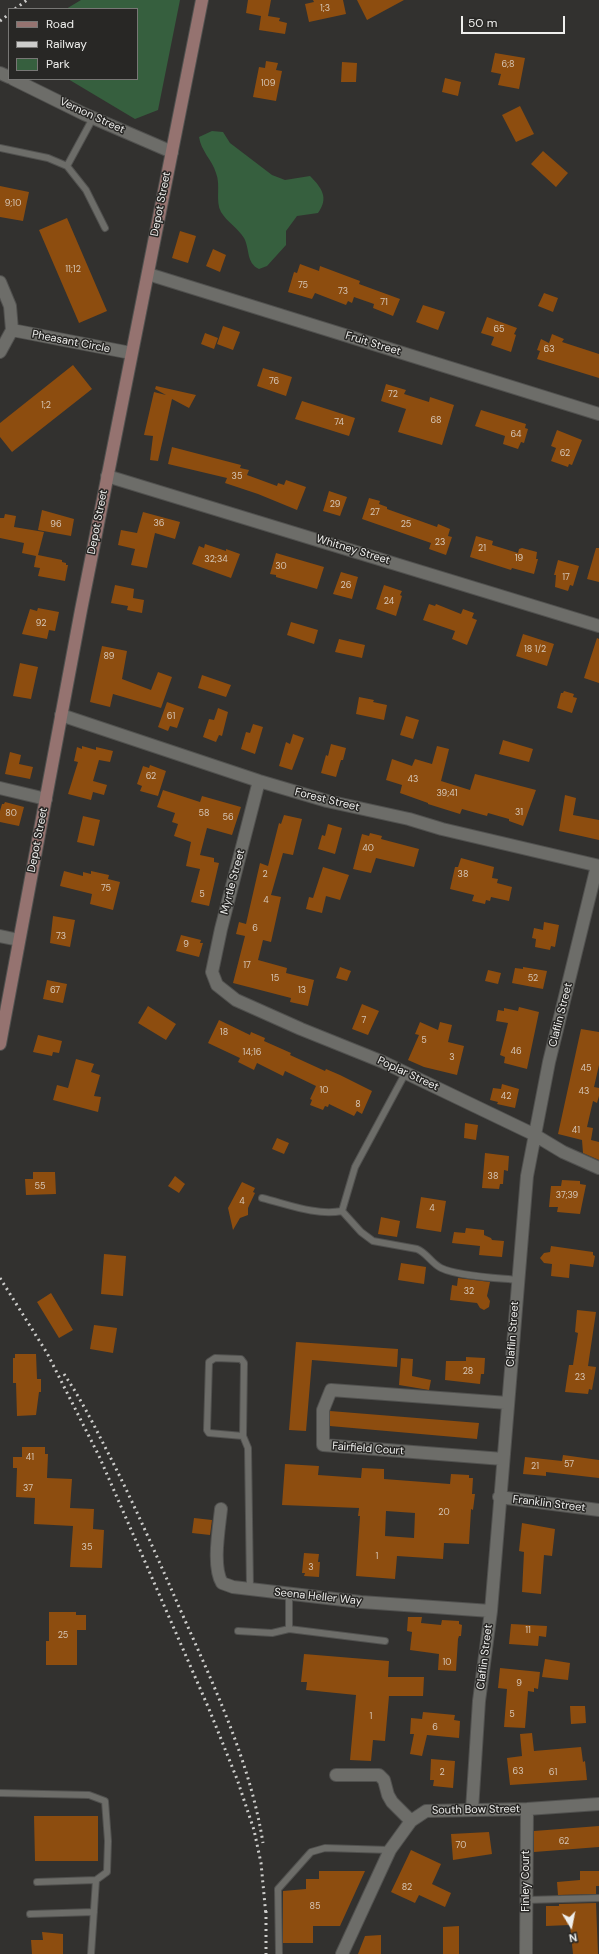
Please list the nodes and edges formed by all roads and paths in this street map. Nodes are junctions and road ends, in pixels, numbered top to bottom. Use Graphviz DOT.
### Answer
graph roads {
  1 [pos="202,0"];
  2 [pos="15,80"];
  3 [pos="93,118"];
  4 [pos="0,148"];
  5 [pos="172,152"];
  6 [pos="67,166"];
  7 [pos="105,228"];
  8 [pos="148,274"];
  9 [pos="0,282"];
  10 [pos="12,330"];
  11 [pos="0,352"];
  12 [pos="131,353"];
  13 [pos="599,414"];
  14 [pos="107,476"];
  15 [pos="599,626"];
  16 [pos="61,715"];
  17 [pos="259,781"];
  18 [pos="0,788"];
  19 [pos="46,799"];
  20 [pos="598,866"];
  21 [pos="0,936"];
  22 [pos="19,940"];
  23 [pos="216,982"];
  24 [pos="0,1044"];
  25 [pos="406,1072"];
  26 [pos="533,1134"];
  27 [pos="599,1168"];
  28 [pos="262,1198"];
  29 [pos="342,1210"];
  30 [pos="517,1280"];
  31 [pos="508,1402"];
  32 [pos="243,1436"];
  33 [pos="503,1459"];
  34 [pos="500,1497"];
  35 [pos="221,1509"];
  36 [pos="599,1510"];
  37 [pos="250,1589"];
  38 [pos="289,1594"];
  39 [pos="490,1611"];
  40 [pos="289,1629"];
  41 [pos="238,1631"];
  42 [pos="385,1641"];
  43 [pos="336,1775"];
  44 [pos="0,1793"];
  45 [pos="599,1804"];
  46 [pos="527,1809"];
  47 [pos="472,1810"];
  48 [pos="410,1821"];
  49 [pos="390,1850"];
  50 [pos="96,1880"];
  51 [pos="37,1882"];
  52 [pos="599,1898"];
  53 [pos="526,1900"];
  54 [pos="94,1912"];
  55 [pos="30,1914"];
  56 [pos="91,1954"];
  57 [pos="279,1954"];
  58 [pos="342,1954"];
  59 [pos="526,1954"];
  1 -- 5 [label="main road, Depot Street"];
  2 -- 3 [label="street, Vernon Street"];
  3 -- 5 [label="street, Vernon Street"];
  3 -- 6 [label="lane"];
  4 -- 6 [label="lane"];
  5 -- 8 [label="main road, Depot Street"];
  6 -- 7 [label="lane"];
  8 -- 12 [label="main road, Depot Street"];
  8 -- 13 [label="street, Fruit Street"];
  9 -- 10 [label="street"];
  10 -- 11 [label="street"];
  10 -- 12 [label="street, Pheasant Circle"];
  12 -- 14 [label="main road, Depot Street"];
  14 -- 15 [label="street, Whitney Street"];
  14 -- 16 [label="main road, Depot Street"];
  16 -- 17 [label="street, Forest Street"];
  16 -- 19 [label="main road, Depot Street"];
  17 -- 20 [label="street, Forest Street"];
  17 -- 23 [label="street, Myrtle Street"];
  18 -- 19 [label="street"];
  19 -- 22 [label="main road, Depot Street"];
  20 -- 26 [label="street, Claflin Street"];
  21 -- 22 [label="street"];
  22 -- 24 [label="main road, Depot Street"];
  23 -- 25 [label="street, Poplar Street"];
  25 -- 26 [label="street, Poplar Street"];
  25 -- 29 [label="lane"];
  26 -- 27 [label="street, Poplar Street"];
  26 -- 30 [label="street, Claflin Street"];
  28 -- 29 [label="lane"];
  29 -- 30 [label="lane"];
  30 -- 31 [label="street, Claflin Street"];
  31 -- 33 [label="street, Claflin Street"];
  31 -- 33 [label="street, Fairfield Court"];
  32 -- 32 [label="lane"];
  32 -- 37 [label="lane"];
  33 -- 34 [label="street, Claflin Street"];
  34 -- 36 [label="street, Franklin Street"];
  34 -- 39 [label="street, Claflin Street"];
  35 -- 37 [label="street, Seena Heller Way"];
  37 -- 38 [label="street, Seena Heller Way"];
  38 -- 39 [label="street, Seena Heller Way"];
  38 -- 40 [label="lane"];
  39 -- 47 [label="street, Claflin Street"];
  40 -- 41 [label="lane"];
  40 -- 42 [label="lane"];
  43 -- 48 [label="street"];
  44 -- 50 [label="lane"];
  45 -- 46 [label="street, South Bow Street"];
  46 -- 47 [label="street, South Bow Street"];
  46 -- 53 [label="street, Finley Court"];
  47 -- 48 [label="street, South Bow Street"];
  48 -- 49 [label="street, South Bow Street"];
  49 -- 57 [label="lane"];
  49 -- 58 [label="street, South Bow Street"];
  50 -- 51 [label="lane"];
  50 -- 54 [label="lane"];
  52 -- 53 [label="lane"];
  53 -- 59 [label="street, Finley Court"];
  54 -- 55 [label="lane"];
  54 -- 56 [label="lane"];
}
